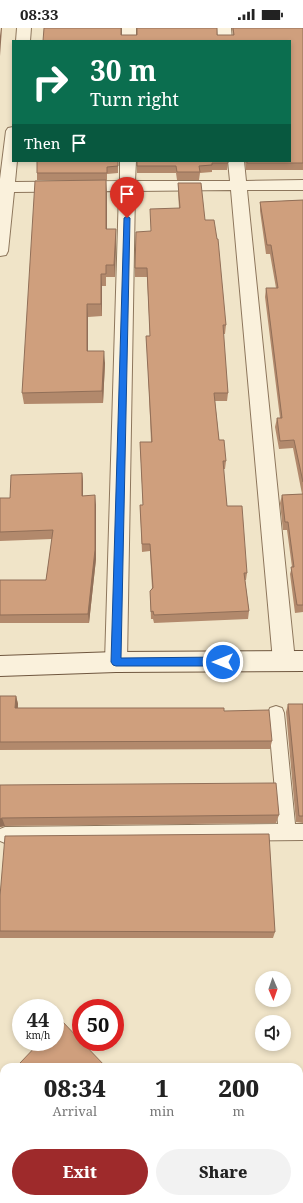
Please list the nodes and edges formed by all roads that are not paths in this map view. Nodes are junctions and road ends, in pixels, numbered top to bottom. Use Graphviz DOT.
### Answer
graph roads {
  1 [pos="24,28"];
  2 [pos="129,28"];
  3 [pos="224,28"];
  4 [pos="23,40"];
  5 [pos="129,40"];
  6 [pos="225,40"];
  7 [pos="12,136"];
  8 [pos="128,162"];
  9 [pos="236,162"];
  10 [pos="303,185"];
  11 [pos="128,186"];
  12 [pos="239,186"];
  13 [pos="3,187"];
  14 [pos="0,252"];
  15 [pos="293,661"];
  16 [pos="116,662"];
  17 [pos="0,666"];
  18 [pos="276,713"];
  19 [pos="295,832"];
  20 [pos="5,835"];
  1 -- 4 [label="street"];
  2 -- 5 [label="street"];
  3 -- 6 [label="street"];
  7 -- 13 [label="street"];
  8 -- 11 [label="street"];
  9 -- 12 [label="street"];
  10 -- 12 [label="street"];
  11 -- 12 [label="street"];
  11 -- 13 [label="street"];
  11 -- 16 [label="street"];
  12 -- 15 [label="street"];
  13 -- 14 [label="street"];
  15 -- 16 [label="street"];
  16 -- 17 [label="street"];
  18 -- 19 [label="lane"];
  19 -- 20 [label="lane"];
}
